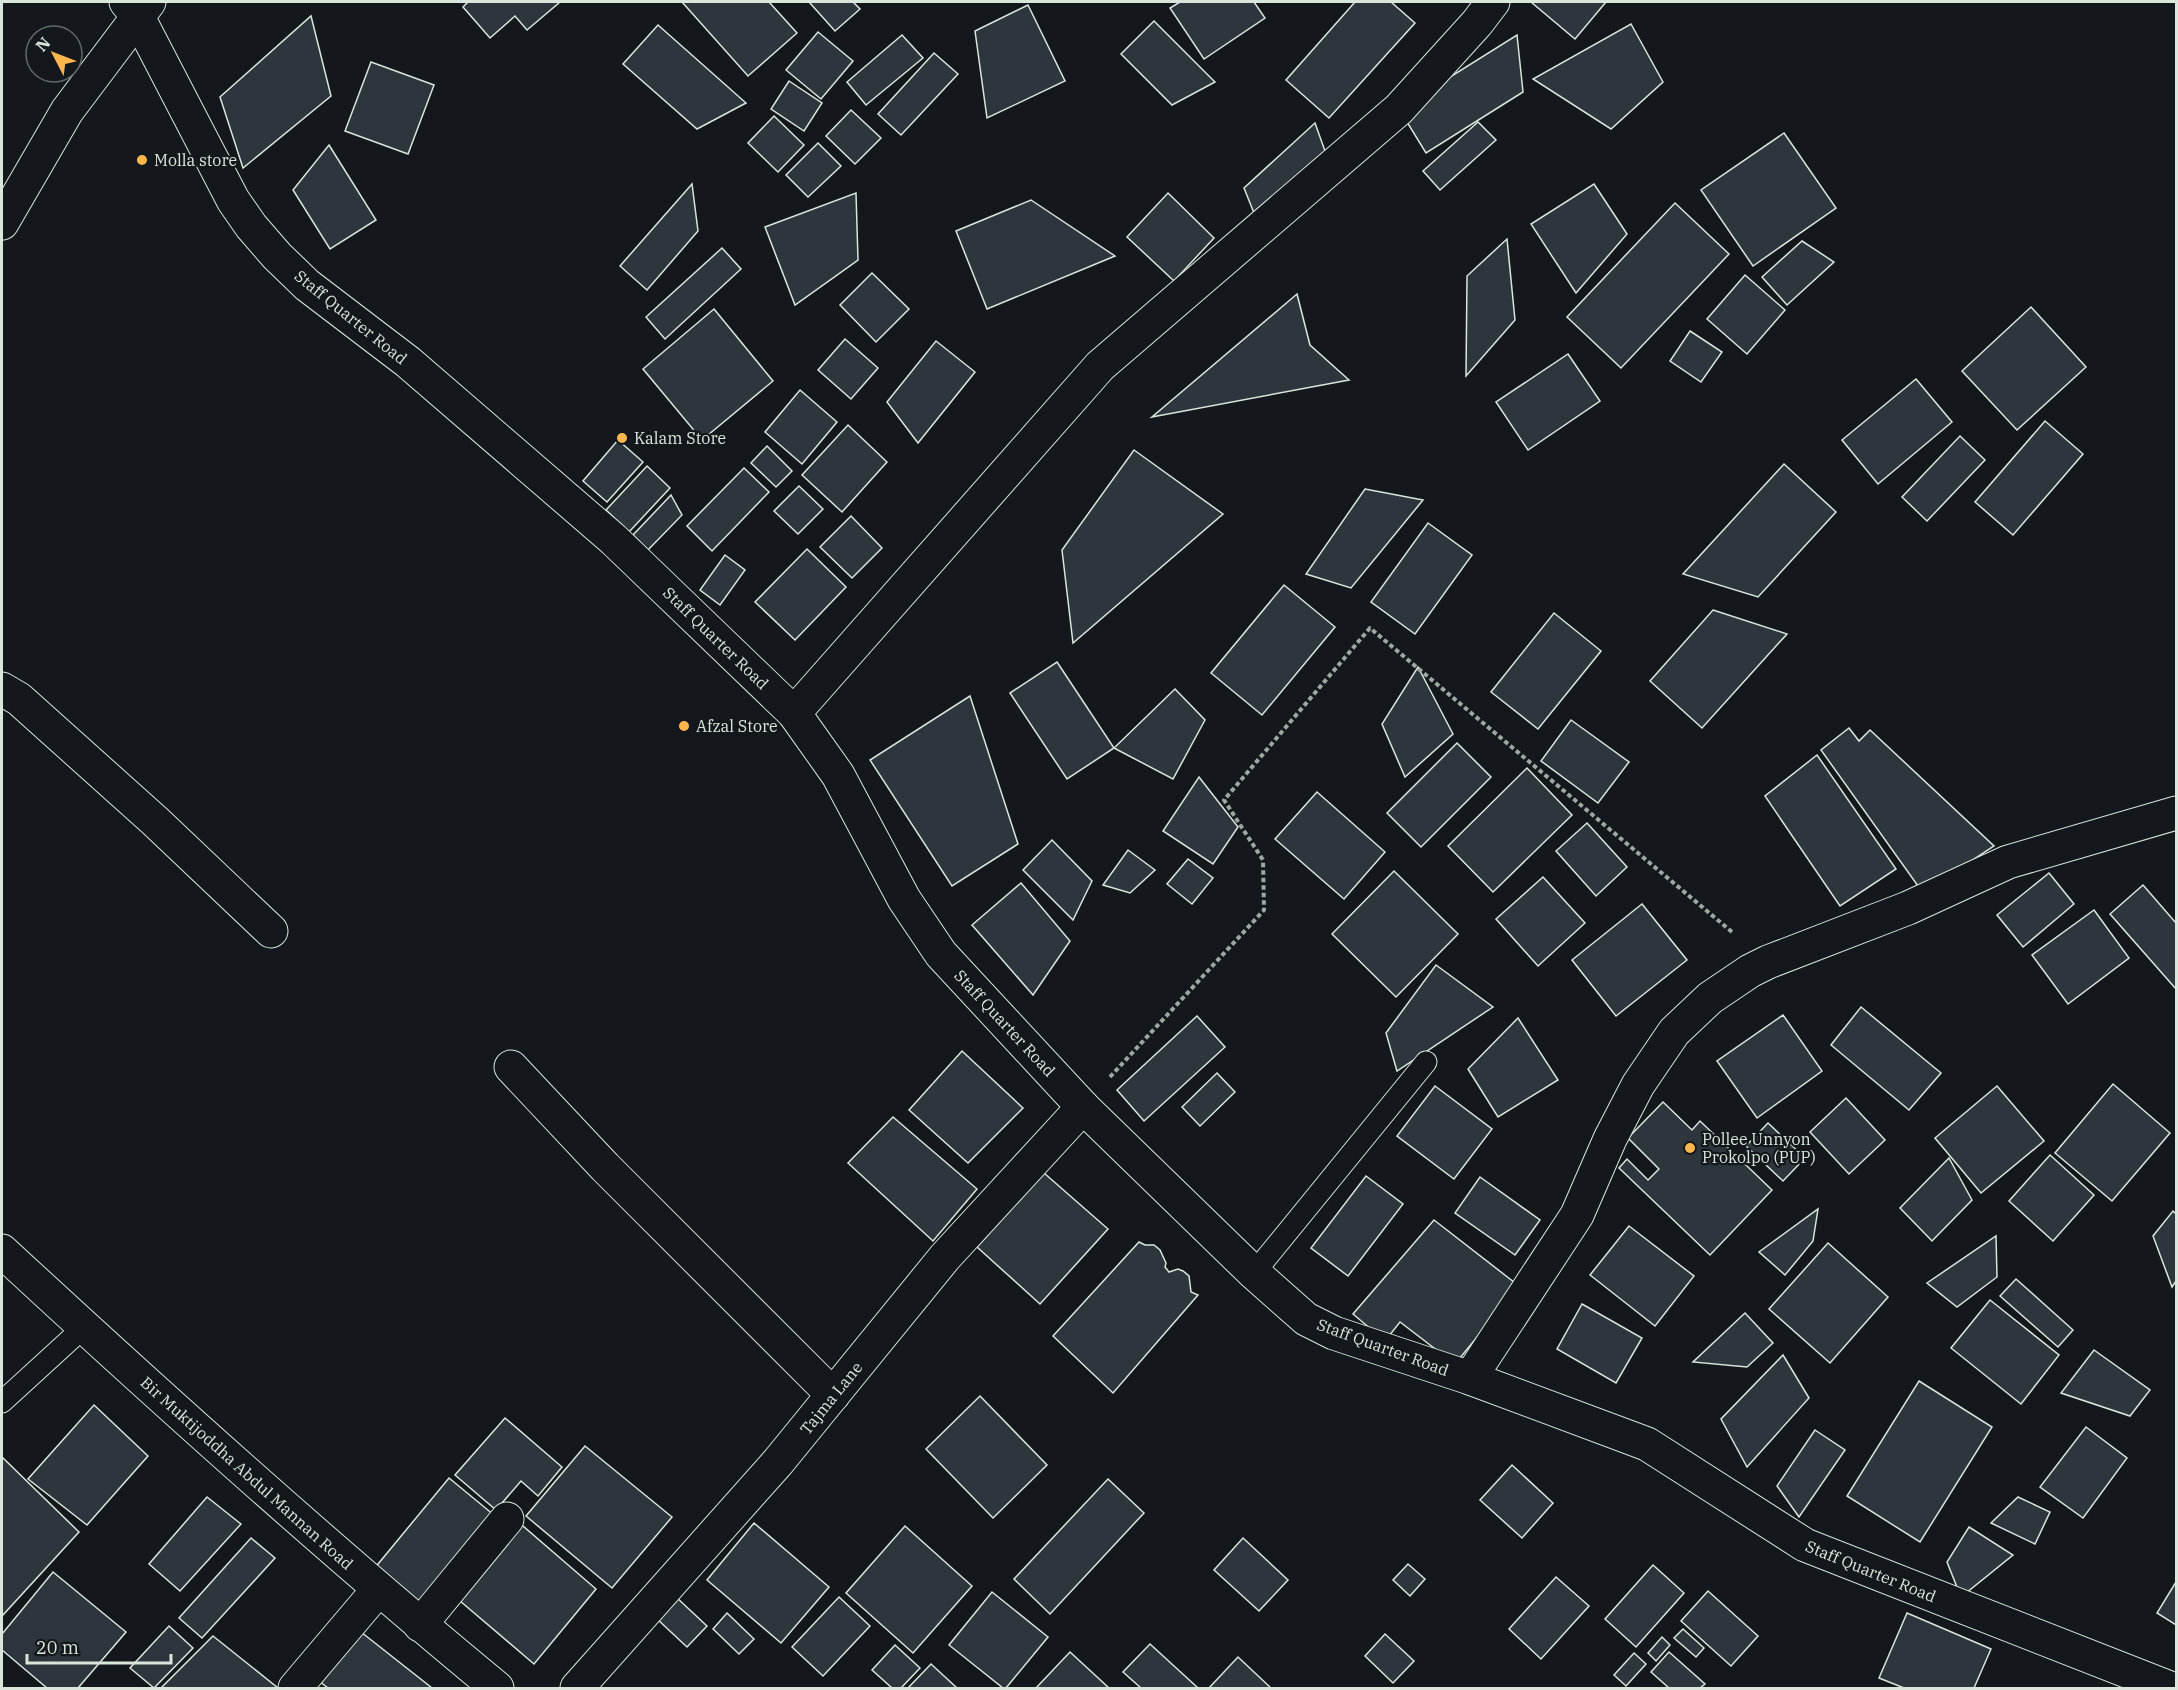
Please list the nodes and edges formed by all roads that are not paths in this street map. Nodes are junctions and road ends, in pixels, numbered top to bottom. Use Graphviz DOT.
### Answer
graph roads {
  1 [pos="1493,2"];
  2 [pos="138,6"];
  3 [pos="2,223"];
  4 [pos="2,689"];
  5 [pos="794,713"];
  6 [pos="2176,813"];
  7 [pos="271,931"];
  8 [pos="1426,1062"];
  9 [pos="511,1067"];
  10 [pos="1083,1107"];
  11 [pos="2,1251"];
  12 [pos="1254,1273"];
  13 [pos="84,1327"];
  14 [pos="1470,1378"];
  15 [pos="833,1395"];
  16 [pos="2,1402"];
  17 [pos="507,1519"];
  18 [pos="378,1590"];
  19 [pos="420,1625"];
  20 [pos="295,1689"];
  21 [pos="497,1689"];
  22 [pos="577,1689"];
  23 [pos="2170,1689"];
  1 -- 5 [label="street"];
  2 -- 3 [label="street"];
  2 -- 5 [label="street, Staff Quarter Road"];
  4 -- 7 [label="street"];
  5 -- 10 [label="street, Staff Quarter Road"];
  6 -- 14 [label="street"];
  8 -- 12 [label="lane"];
  9 -- 15 [label="street"];
  10 -- 12 [label="street, Staff Quarter Road"];
  10 -- 15 [label="street, Tajma Lane"];
  11 -- 13 [label="street, Bir Muktijoddha Abdul Mannan Road"];
  12 -- 14 [label="street, Staff Quarter Road"];
  13 -- 16 [label="lane"];
  13 -- 18 [label="street, Bir Muktijoddha Abdul Mannan Road"];
  14 -- 23 [label="street, Staff Quarter Road"];
  15 -- 22 [label="street, Tajma Lane"];
  17 -- 19 [label="street"];
  18 -- 19 [label="street, Bir Muktijoddha Abdul Mannan Road"];
  18 -- 20 [label="street"];
  19 -- 21 [label="street, Bir Muktijoddha Abdul Mannan Road"];
}
